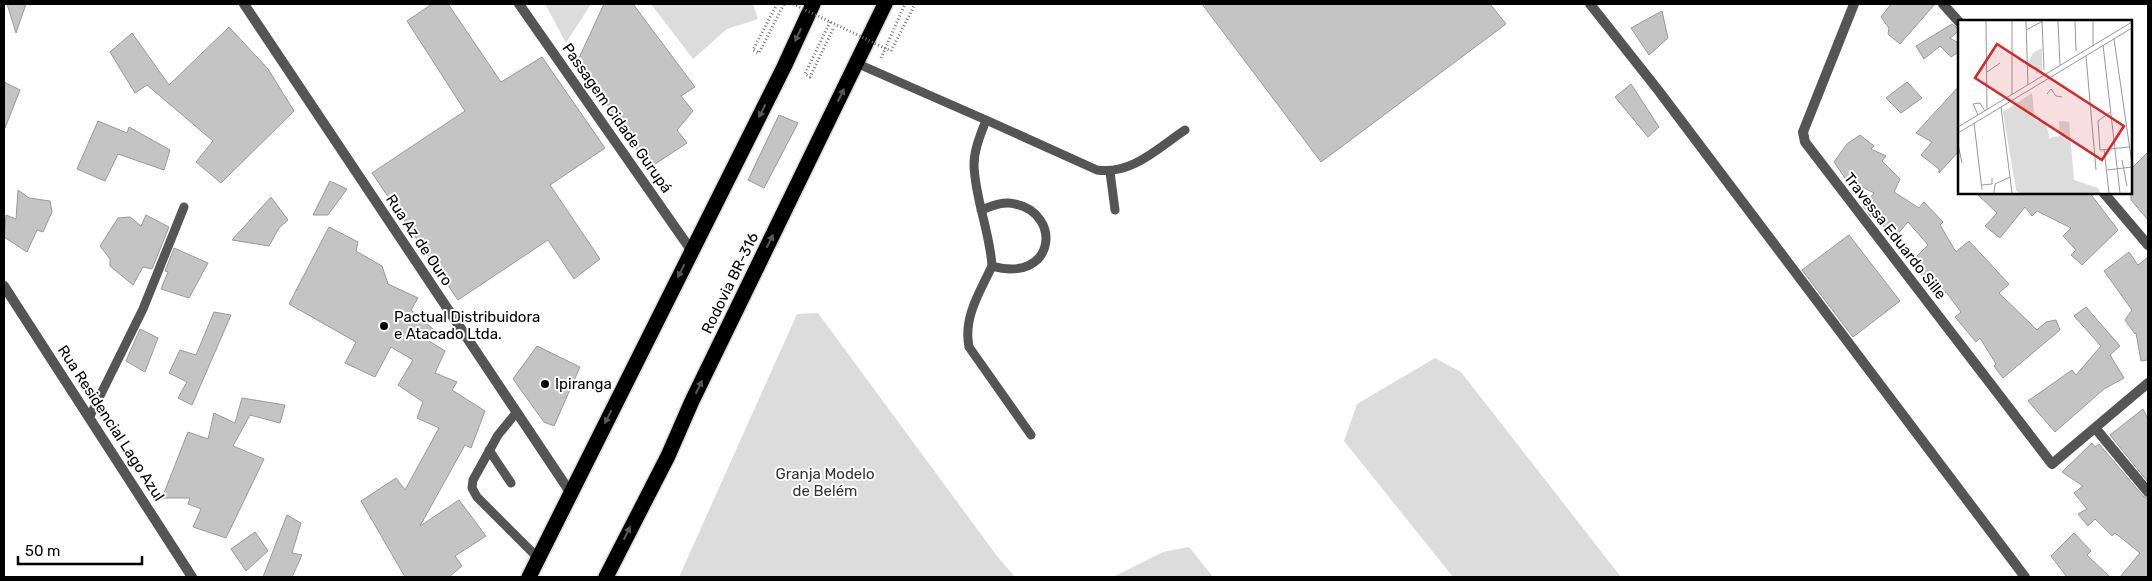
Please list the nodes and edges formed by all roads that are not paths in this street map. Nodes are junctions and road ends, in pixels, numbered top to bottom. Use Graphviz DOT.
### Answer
graph roads {
  1 [pos="244,4"];
  2 [pos="519,4"];
  3 [pos="812,4"];
  4 [pos="885,4"];
  5 [pos="1590,4"];
  6 [pos="1854,4"];
  7 [pos="1943,4"];
  8 [pos="1958,21"];
  9 [pos="856,63"];
  10 [pos="986,120"];
  11 [pos="1184,130"];
  12 [pos="1110,172"];
  13 [pos="2105,194"];
  14 [pos="184,207"];
  15 [pos="981,210"];
  16 [pos="1114,210"];
  17 [pos="2148,246"];
  18 [pos="691,250"];
  19 [pos="992,266"];
  20 [pos="4,286"];
  21 [pos="2148,383"];
  22 [pos="516,413"];
  23 [pos="90,418"];
  24 [pos="2096,429"];
  25 [pos="1032,435"];
  26 [pos="489,450"];
  27 [pos="511,483"];
  28 [pos="570,492"];
  29 [pos="2148,492"];
  30 [pos="538,558"];
  31 [pos="192,577"];
  32 [pos="529,577"];
  33 [pos="606,577"];
  34 [pos="2025,577"];
  1 -- 22 [label="street, Rua Az de Ouro"];
  2 -- 18 [label="street, Passagem Cidade Gurupá"];
  3 -- 18 [label="highway, one-way"];
  4 -- 9 [label="highway, Rodovia BR-316"];
  5 -- 34 [label="street"];
  6 -- 24 [label="street, Travessa Eduardo Sille"];
  7 -- 8 [label="street"];
  9 -- 10 [label="lane"];
  33 -- 9 [label="highway, Rodovia BR-316, one-way"];
  10 -- 12 [label="lane"];
  10 -- 15 [label="lane"];
  11 -- 12 [label="lane"];
  12 -- 16 [label="lane"];
  13 -- 17 [label="street"];
  14 -- 23 [label="lane"];
  15 -- 19 [label="lane"];
  15 -- 19 [label="lane"];
  18 -- 28 [label="highway, one-way"];
  19 -- 25 [label="lane"];
  20 -- 23 [label="street, Rua Residencial Lago Azul"];
  21 -- 24 [label="street"];
  22 -- 26 [label="lane"];
  22 -- 28 [label="street, Rua Az de Ouro"];
  23 -- 31 [label="street, Rua Residencial Lago Azul"];
  24 -- 29 [label="street"];
  26 -- 27 [label="lane"];
  26 -- 30 [label="lane"];
  28 -- 30 [label="highway"];
  30 -- 32 [label="highway"];
}
